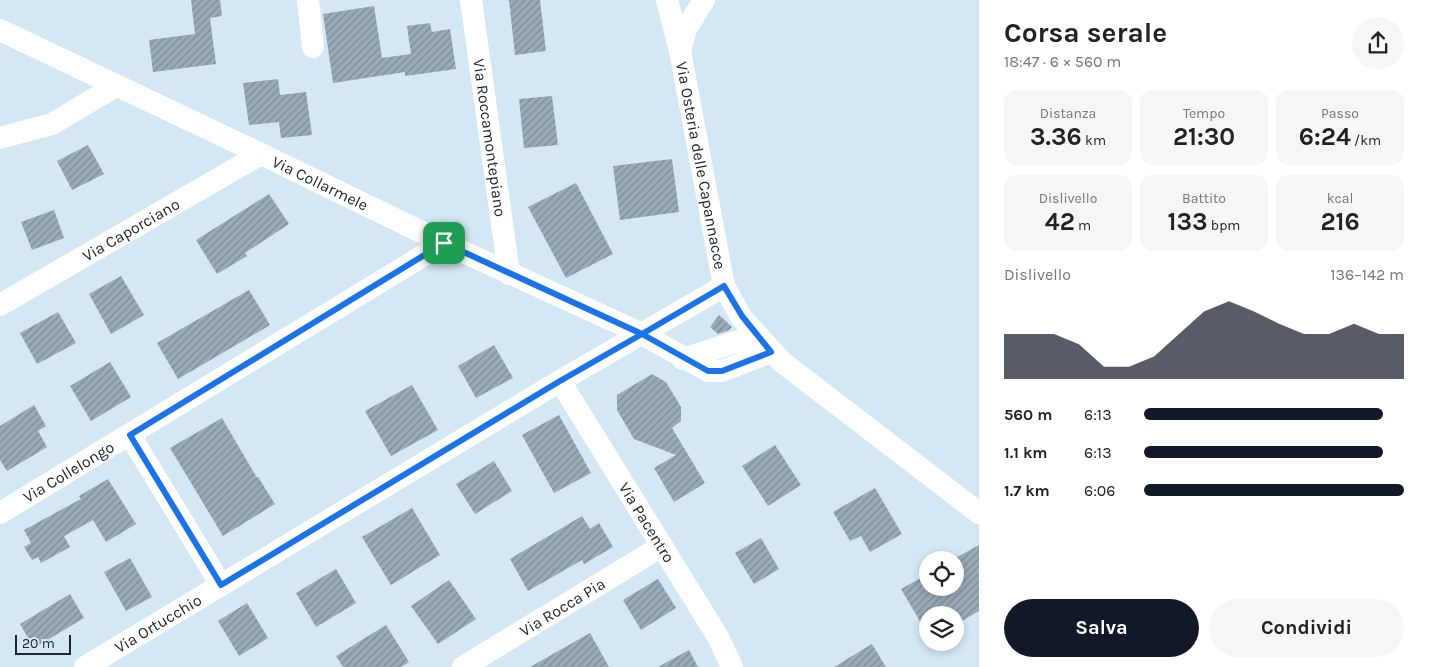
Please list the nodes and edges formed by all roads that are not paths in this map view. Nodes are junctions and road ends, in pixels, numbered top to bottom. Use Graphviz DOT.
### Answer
graph roads {
  1 [pos="308,0"];
  2 [pos="471,0"];
  3 [pos="667,0"];
  4 [pos="704,0"];
  5 [pos="0,30"];
  6 [pos="313,47"];
  7 [pos="680,51"];
  8 [pos="116,86"];
  9 [pos="0,138"];
  10 [pos="262,154"];
  11 [pos="444,243"];
  12 [pos="509,274"];
  13 [pos="724,286"];
  14 [pos="0,305"];
  15 [pos="642,334"];
  16 [pos="764,343"];
  17 [pos="560,381"];
  18 [pos="130,435"];
  19 [pos="0,513"];
  20 [pos="979,514"];
  21 [pos="662,546"];
  22 [pos="221,585"];
  23 [pos="85,667"];
  24 [pos="463,667"];
  25 [pos="732,667"];
  1 -- 6 [label="street"];
  2 -- 12 [label="street, Via Roccamontepiano"];
  3 -- 7 [label="street, Via Osteria delle Capannacce"];
  4 -- 7 [label="street"];
  5 -- 8 [label="street, Via Collarmele"];
  7 -- 13 [label="street, Via Osteria delle Capannacce"];
  8 -- 9 [label="street"];
  8 -- 10 [label="street, Via Collarmele"];
  10 -- 11 [label="street, Via Collarmele"];
  10 -- 14 [label="street, Via Caporciano"];
  11 -- 12 [label="street, Via Collarmele"];
  11 -- 18 [label="street, Via Collelongo"];
  12 -- 15 [label="street, Via Collarmele"];
  13 -- 15 [label="street, Via Ortucchio"];
  13 -- 16 [label="street, Via Osteria delle Capannacce"];
  15 -- 16 [label="street"];
  15 -- 17 [label="street, Via Ortucchio"];
  16 -- 20 [label="street, Via Osteria delle Capannacce"];
  17 -- 21 [label="street, Via Pacentro"];
  17 -- 22 [label="street, Via Ortucchio"];
  18 -- 19 [label="street, Via Collelongo"];
  18 -- 22 [label="street"];
  21 -- 24 [label="street, Via Rocca Pia"];
  21 -- 25 [label="street, Via Pacentro"];
  22 -- 23 [label="street, Via Ortucchio"];
}
